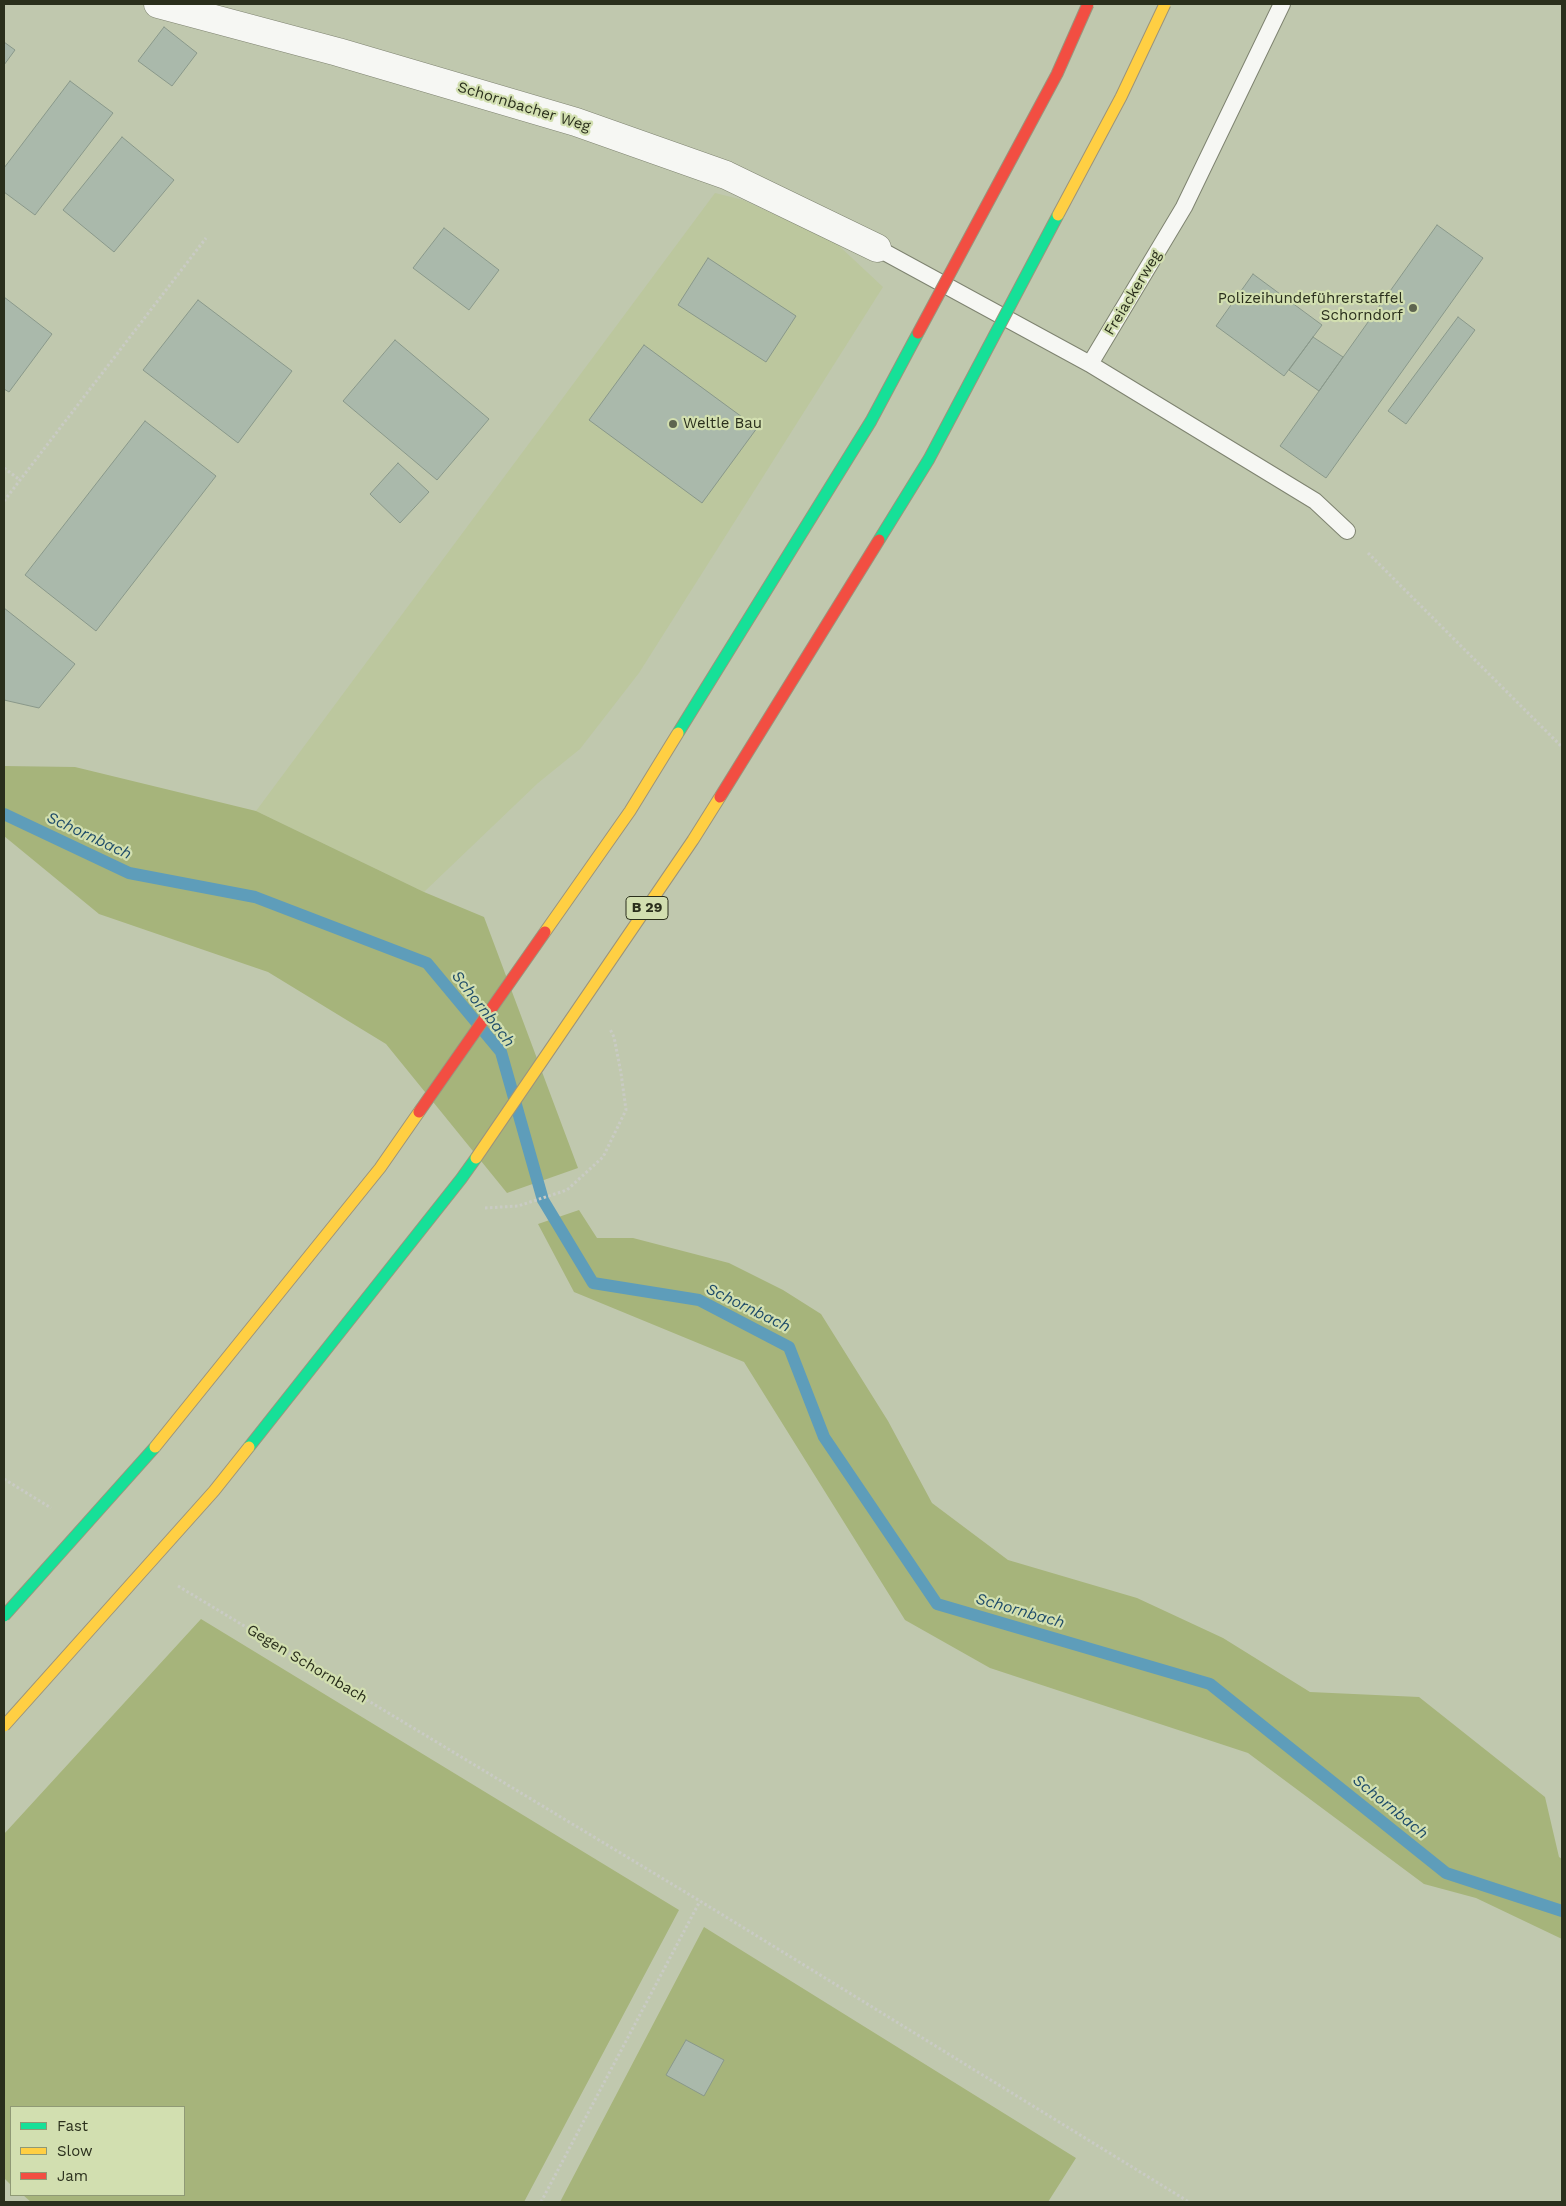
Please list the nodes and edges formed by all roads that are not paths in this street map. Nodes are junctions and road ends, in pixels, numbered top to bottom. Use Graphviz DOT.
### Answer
graph roads {
  1 [pos="158,4"];
  2 [pos="1088,4"];
  3 [pos="1164,4"];
  4 [pos="1282,4"];
  5 [pos="229,12"];
  6 [pos="877,248"];
  7 [pos="1090,364"];
  8 [pos="1347,531"];
  9 [pos="4,1616"];
  10 [pos="4,1726"];
  1 -- 5 [label="street, Schornbacher Weg"];
  2 -- 9 [label="highway, bridge"];
  3 -- 10 [label="highway, B 29, bridge"];
  4 -- 7 [label="lane, Freiackerweg"];
  5 -- 6 [label="street, Schornbacher Weg"];
  6 -- 7 [label="lane"];
  7 -- 8 [label="lane"];
}
